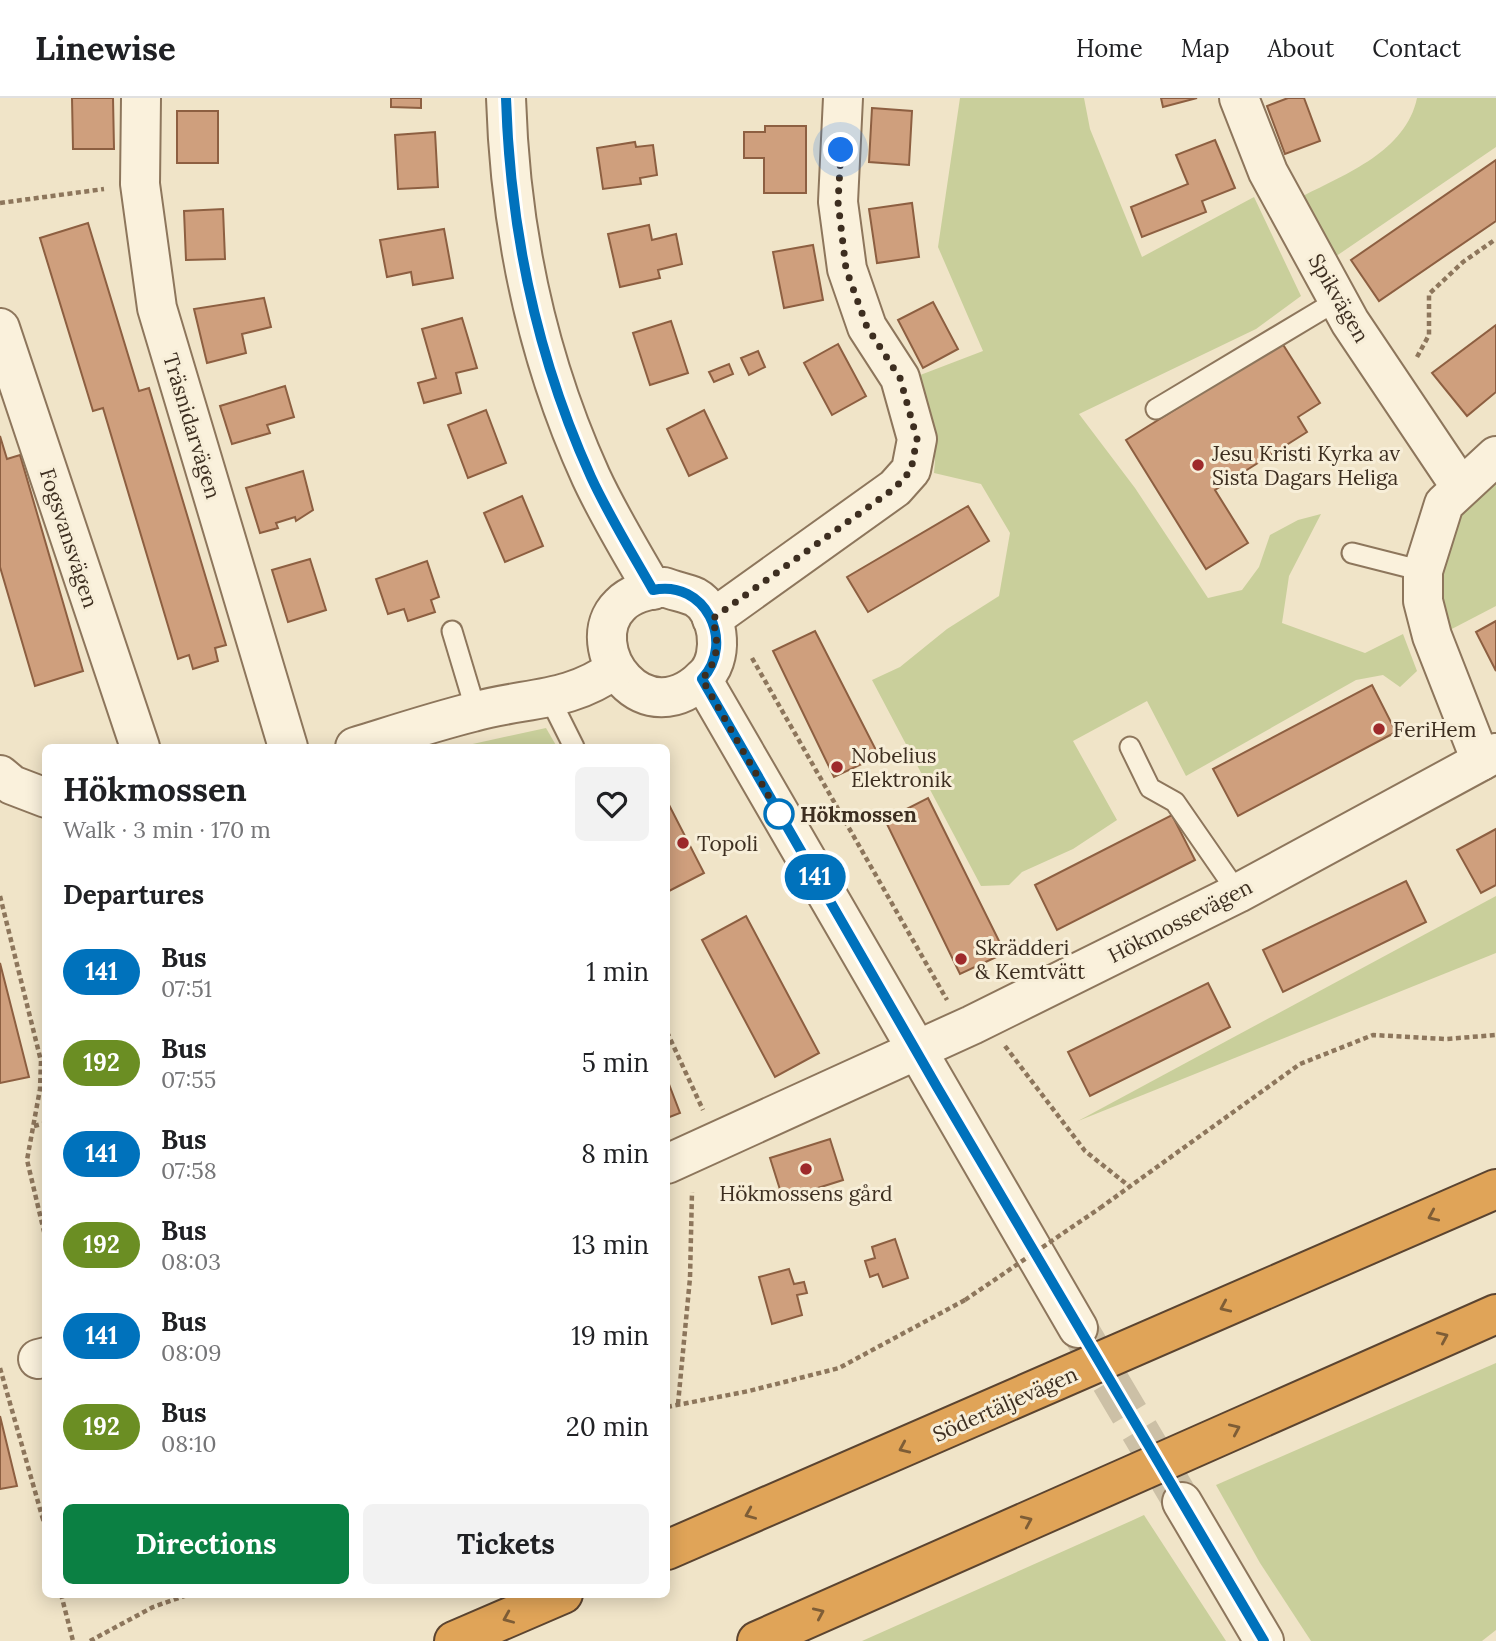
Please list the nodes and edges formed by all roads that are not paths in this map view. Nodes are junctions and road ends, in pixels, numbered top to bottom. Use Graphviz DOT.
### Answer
graph roads {
  1 [pos="141,98"];
  2 [pos="506,98"];
  3 [pos="843,98"];
  4 [pos="1239,98"];
  5 [pos="1338,300"];
  6 [pos="0,328"];
  7 [pos="1156,409"];
  8 [pos="1496,456"];
  9 [pos="1460,486"];
  10 [pos="1352,552"];
  11 [pos="1423,571"];
  12 [pos="653,590"];
  13 [pos="712,619"];
  14 [pos="452,631"];
  15 [pos="615,669"];
  16 [pos="702,679"];
  17 [pos="550,699"];
  18 [pos="475,711"];
  19 [pos="139,744"];
  20 [pos="287,744"];
  21 [pos="365,744"];
  22 [pos="573,744"];
  23 [pos="1130,747"];
  24 [pos="1489,757"];
  25 [pos="0,775"];
  26 [pos="42,797"];
  27 [pos="1238,893"];
  28 [pos="916,1051"];
  29 [pos="693,1154"];
  30 [pos="1496,1189"];
  31 [pos="1496,1314"];
  32 [pos="1078,1328"];
  33 [pos="1182,1502"];
  34 [pos="670,1549"];
  35 [pos="554,1598"];
  36 [pos="454,1641"];
  37 [pos="757,1641"];
  38 [pos="1264,1641"];
  1 -- 20 [label="street, Träsnidarvägen"];
  2 -- 12 [label="street"];
  3 -- 13 [label="street"];
  4 -- 5 [label="street, Spikvägen"];
  5 -- 7 [label="lane"];
  5 -- 9 [label="street, Spikvägen"];
  6 -- 19 [label="street, Fogsvansvägen"];
  8 -- 9 [label="street"];
  9 -- 11 [label="street"];
  10 -- 11 [label="lane"];
  11 -- 24 [label="street"];
  12 -- 13 [label="street"];
  12 -- 15 [label="street"];
  13 -- 16 [label="street"];
  14 -- 18 [label="lane"];
  15 -- 16 [label="street"];
  15 -- 17 [label="street"];
  16 -- 28 [label="street"];
  17 -- 18 [label="street"];
  17 -- 22 [label="lane"];
  18 -- 21 [label="street"];
  23 -- 27 [label="lane"];
  24 -- 27 [label="street, Hökmossevägen"];
  25 -- 26 [label="street"];
  27 -- 28 [label="street, Hökmossevägen"];
  28 -- 29 [label="street, Hökmossevägen"];
  28 -- 32 [label="street"];
  30 -- 34 [label="highway, Södertäljevägen, one-way"];
  37 -- 31 [label="highway, one-way"];
  33 -- 38 [label="street"];
  35 -- 36 [label="highway, one-way"];
}
